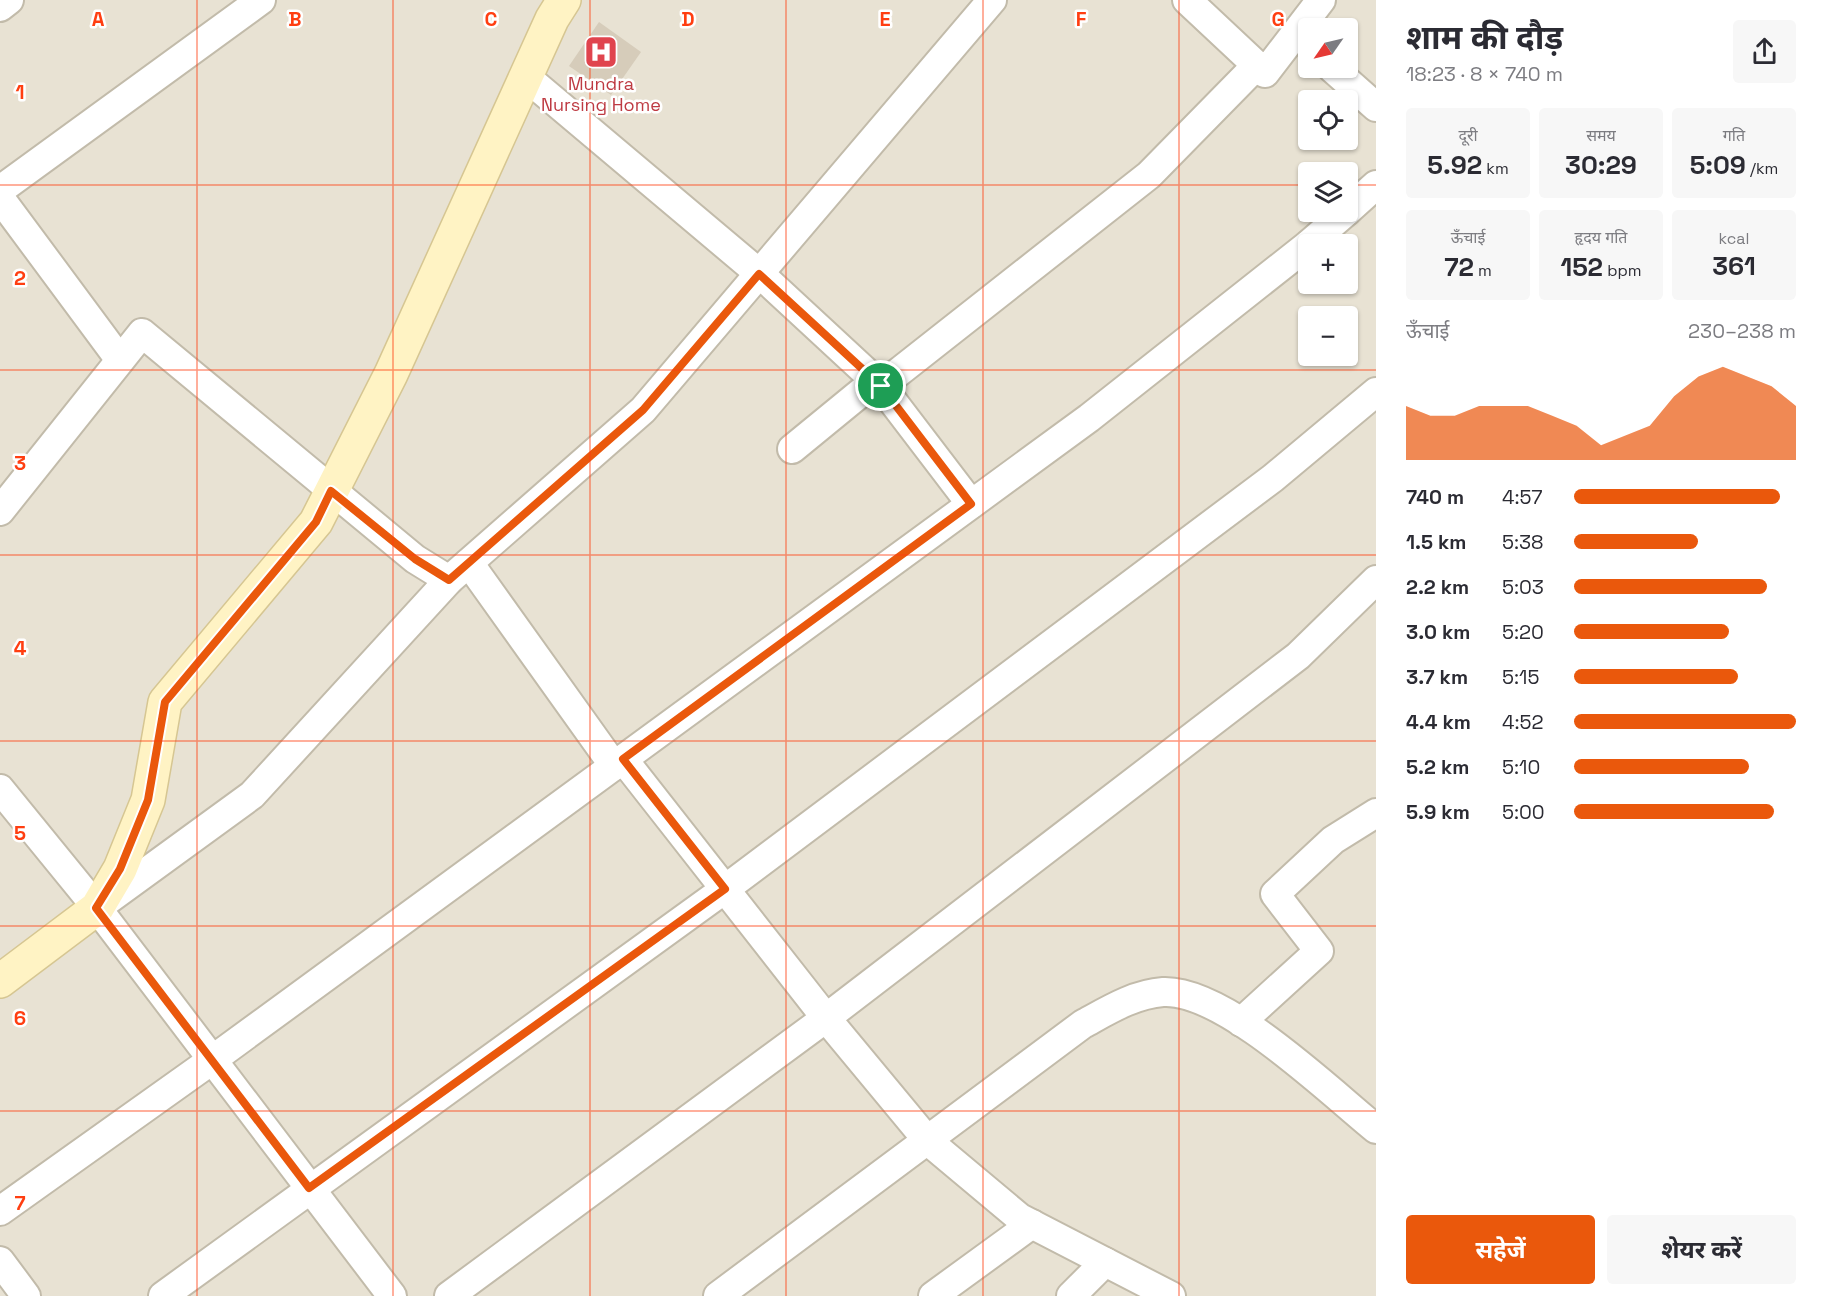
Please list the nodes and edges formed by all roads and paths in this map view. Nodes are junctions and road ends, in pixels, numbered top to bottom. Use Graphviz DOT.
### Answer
graph roads {
  1 [pos="9,0"];
  2 [pos="261,0"];
  3 [pos="564,0"];
  4 [pos="992,0"];
  5 [pos="1187,0"];
  6 [pos="1321,0"];
  7 [pos="0,7"];
  8 [pos="1312,18"];
  9 [pos="1298,43"];
  10 [pos="1256,66"];
  11 [pos="526,77"];
  12 [pos="1343,78"];
  13 [pos="1376,107"];
  14 [pos="1376,185"];
  15 [pos="0,190"];
  16 [pos="0,198"];
  17 [pos="1358,201"];
  18 [pos="1335,222"];
  19 [pos="1321,234"];
  20 [pos="1298,254"];
  21 [pos="759,274"];
  22 [pos="120,360"];
  23 [pos="878,383"];
  24 [pos="1376,392"];
  25 [pos="792,448"];
  26 [pos="331,491"];
  27 [pos="971,504"];
  28 [pos="0,511"];
  29 [pos="459,571"];
  30 [pos="1376,580"];
  31 [pos="619,763"];
  32 [pos="0,789"];
  33 [pos="1376,813"];
  34 [pos="725,889"];
  35 [pos="96,908"];
  36 [pos="0,981"];
  37 [pos="826,1018"];
  38 [pos="1241,1022"];
  39 [pos="212,1060"];
  40 [pos="1376,1129"];
  41 [pos="928,1141"];
  42 [pos="309,1188"];
  43 [pos="0,1211"];
  44 [pos="1032,1224"];
  45 [pos="0,1261"];
  46 [pos="1105,1262"];
  47 [pos="26,1296"];
  48 [pos="163,1296"];
  49 [pos="392,1296"];
  50 [pos="449,1296"];
  51 [pos="718,1296"];
  52 [pos="933,1296"];
  53 [pos="1071,1296"];
  54 [pos="1171,1296"];
  1 -- 7 [label="street"];
  2 -- 15 [label="street"];
  3 -- 11 [label="main road"];
  4 -- 21 [label="street"];
  5 -- 10 [label="street"];
  6 -- 8 [label="street"];
  9 -- 10 [label="street"];
  10 -- 23 [label="street"];
  11 -- 21 [label="street"];
  11 -- 26 [label="main road"];
  12 -- 13 [label="street"];
  14 -- 17 [label="street"];
  16 -- 22 [label="street"];
  18 -- 19 [label="street"];
  20 -- 27 [label="street"];
  21 -- 23 [label="street"];
  21 -- 29 [label="street"];
  22 -- 26 [label="street"];
  22 -- 28 [label="street"];
  23 -- 25 [label="street"];
  23 -- 27 [label="street"];
  24 -- 34 [label="street"];
  26 -- 29 [label="street"];
  26 -- 35 [label="main road"];
  27 -- 31 [label="street"];
  29 -- 31 [label="street"];
  29 -- 35 [label="street"];
  30 -- 37 [label="street"];
  31 -- 34 [label="street"];
  31 -- 39 [label="street"];
  32 -- 35 [label="street"];
  33 -- 38 [label="street"];
  34 -- 37 [label="street"];
  34 -- 42 [label="street"];
  35 -- 36 [label="main road"];
  35 -- 39 [label="street"];
  37 -- 41 [label="street"];
  37 -- 50 [label="street"];
  38 -- 40 [label="street"];
  38 -- 41 [label="street"];
  39 -- 42 [label="street"];
  39 -- 43 [label="street"];
  41 -- 44 [label="street"];
  41 -- 51 [label="street"];
  42 -- 48 [label="street"];
  42 -- 49 [label="street"];
  44 -- 46 [label="street"];
  44 -- 52 [label="street"];
  45 -- 47 [label="street"];
  46 -- 53 [label="street"];
  46 -- 54 [label="street"];
}
